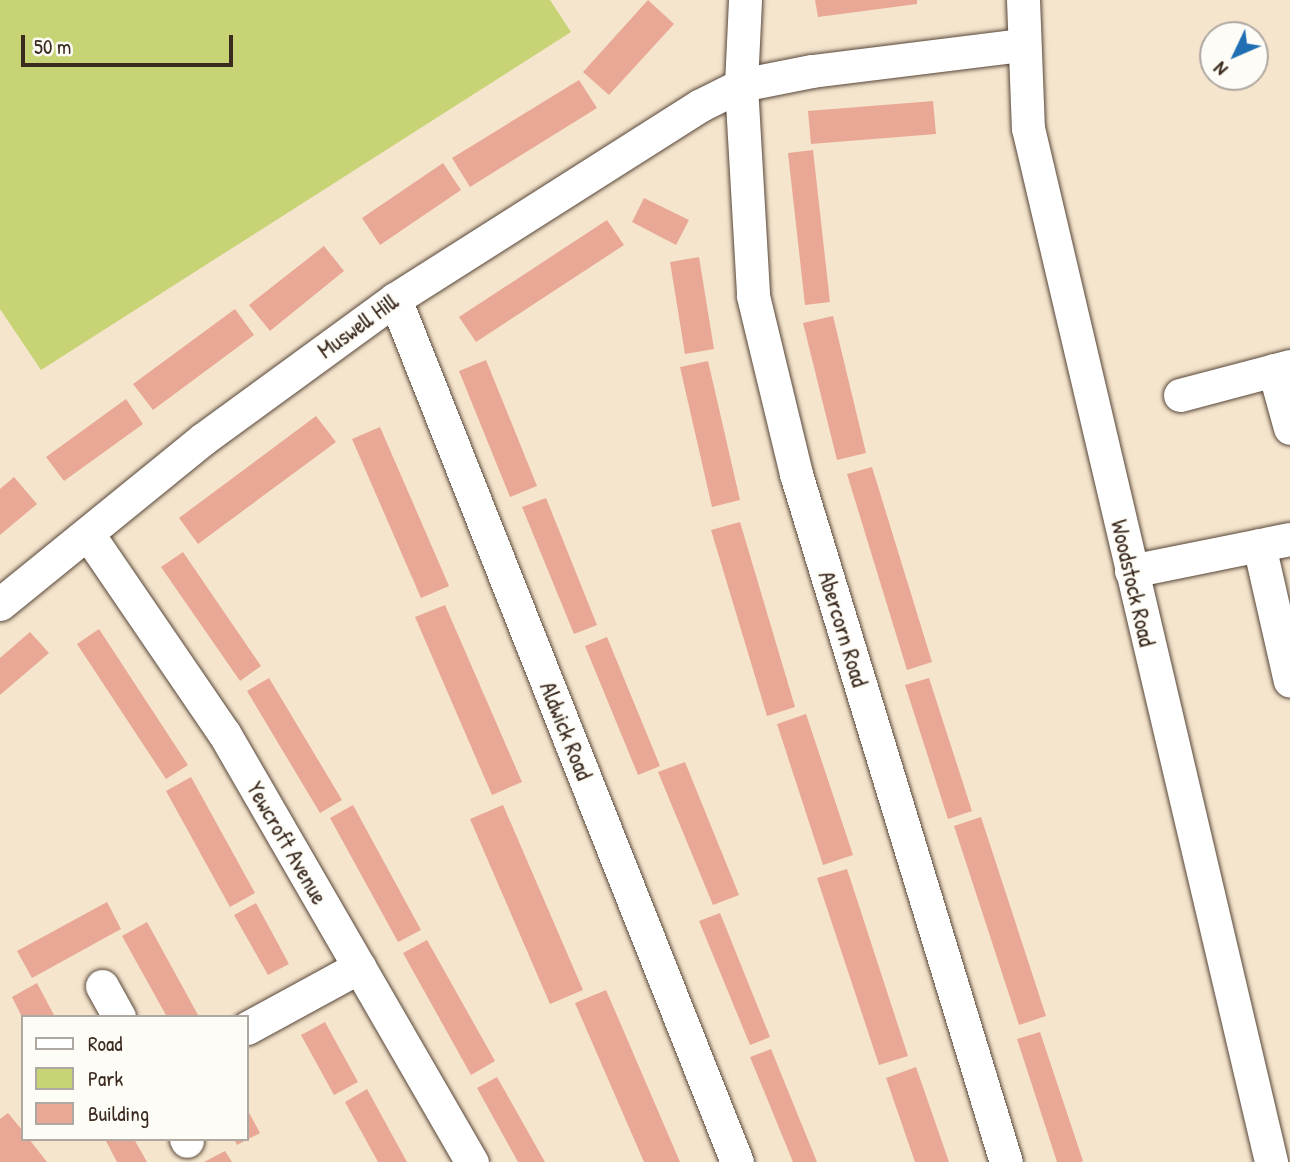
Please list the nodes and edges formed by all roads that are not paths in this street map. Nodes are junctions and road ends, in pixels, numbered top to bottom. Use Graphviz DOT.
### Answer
graph roads {
  1 [pos="745,0"];
  2 [pos="1023,0"];
  3 [pos="1022,45"];
  4 [pos="741,85"];
  5 [pos="394,299"];
  6 [pos="1282,368"];
  7 [pos="1180,395"];
  8 [pos="1290,428"];
  9 [pos="88,534"];
  10 [pos="1274,542"];
  11 [pos="1131,572"];
  12 [pos="0,604"];
  13 [pos="1290,681"];
  14 [pos="359,967"];
  15 [pos="102,986"];
  16 [pos="118,1015"];
  17 [pos="248,1027"];
  18 [pos="472,1162"];
  19 [pos="737,1162"];
  20 [pos="1006,1162"];
  21 [pos="1271,1162"];
  1 -- 4 [label="street, Abercorn Road"];
  2 -- 3 [label="street, Woodstock Road"];
  3 -- 4 [label="street, Muswell Hill"];
  3 -- 11 [label="street, Woodstock Road"];
  4 -- 5 [label="street, Muswell Hill"];
  4 -- 20 [label="street, Abercorn Road"];
  5 -- 9 [label="street, Muswell Hill"];
  5 -- 19 [label="street, Aldwick Road"];
  6 -- 7 [label="street"];
  6 -- 8 [label="street"];
  9 -- 12 [label="street, Muswell Hill"];
  9 -- 14 [label="street, Yewcroft Avenue"];
  10 -- 11 [label="street"];
  10 -- 13 [label="street"];
  11 -- 21 [label="street, Woodstock Road"];
  14 -- 17 [label="street"];
  14 -- 18 [label="street, Yewcroft Avenue"];
  15 -- 16 [label="street"];
}
